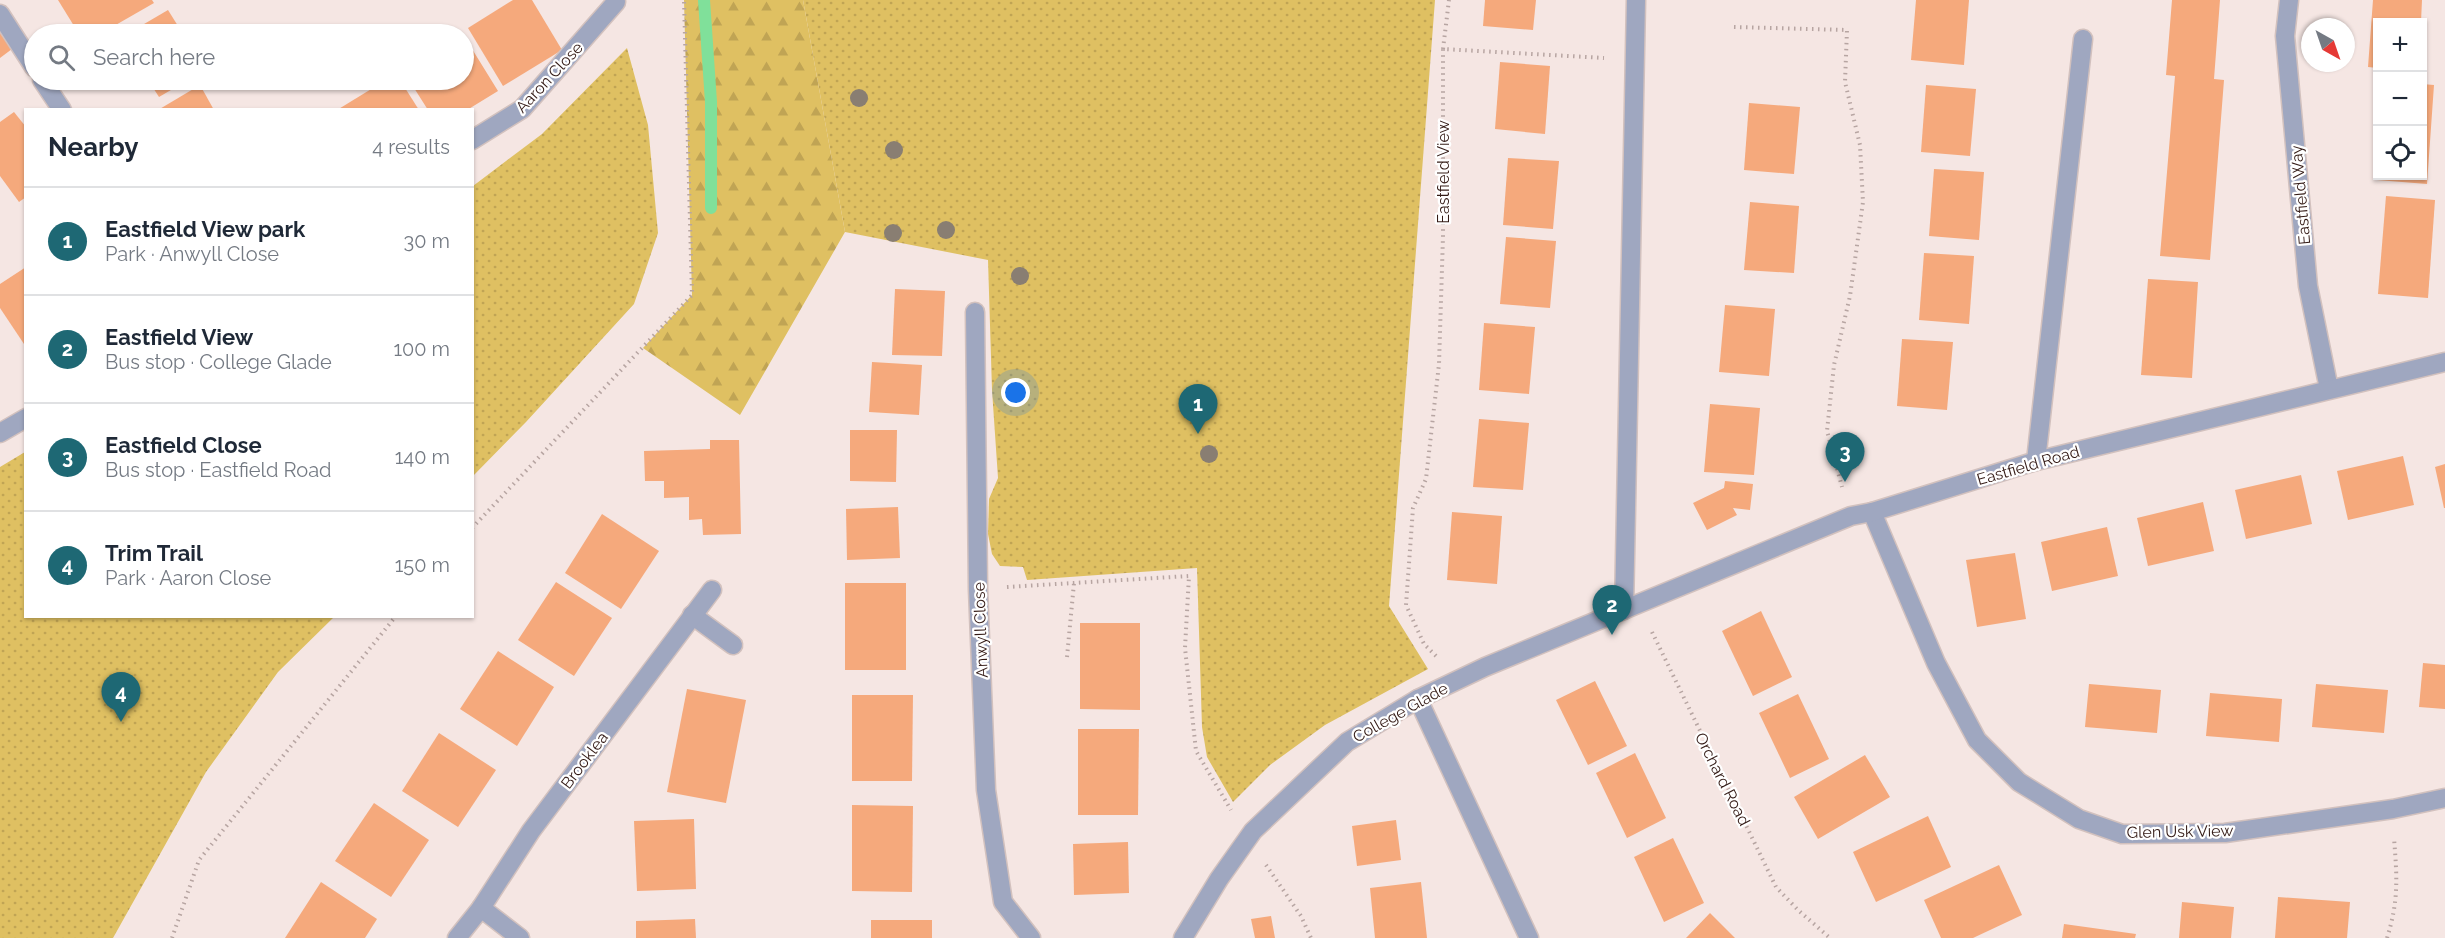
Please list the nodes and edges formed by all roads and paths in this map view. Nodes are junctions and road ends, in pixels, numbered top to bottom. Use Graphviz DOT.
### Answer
graph roads {
  1 [pos="684,0"];
  2 [pos="1449,0"];
  3 [pos="1636,0"];
  4 [pos="2289,0"];
  5 [pos="616,2"];
  6 [pos="0,14"];
  7 [pos="1734,27"];
  8 [pos="2083,39"];
  9 [pos="1443,49"];
  10 [pos="24,51"];
  11 [pos="1634,59"];
  12 [pos="49,90"];
  13 [pos="61,108"];
  14 [pos="474,139"];
  15 [pos="975,312"];
  16 [pos="2445,362"];
  17 [pos="2329,389"];
  18 [pos="24,419"];
  19 [pos="0,433"];
  20 [pos="2036,461"];
  21 [pos="1872,512"];
  22 [pos="1851,516"];
  23 [pos="474,526"];
  24 [pos="1074,583"];
  25 [pos="978,589"];
  26 [pos="712,590"];
  27 [pos="1632,607"];
  28 [pos="692,615"];
  29 [pos="394,618"];
  30 [pos="734,645"];
  31 [pos="1067,657"];
  32 [pos="1459,679"];
  33 [pos="1418,699"];
  34 [pos="2445,798"];
  35 [pos="2392,809"];
  36 [pos="1248,838"];
  37 [pos="481,908"];
  38 [pos="172,938"];
  39 [pos="458,938"];
  40 [pos="520,938"];
  41 [pos="1031,938"];
  42 [pos="1183,938"];
  43 [pos="1311,938"];
  44 [pos="1529,938"];
  45 [pos="1830,938"];
  46 [pos="2387,938"];
  1 -- 23 [label="path"];
  2 -- 9 [label="path, Eastfield View"];
  3 -- 11 [label="street"];
  4 -- 17 [label="street, Eastfield Way"];
  5 -- 14 [label="street, Aaron Close"];
  6 -- 10 [label="street"];
  7 -- 22 [label="path"];
  8 -- 20 [label="street"];
  9 -- 11 [label="path"];
  9 -- 32 [label="path, Eastfield View"];
  11 -- 27 [label="street"];
  12 -- 13 [label="street"];
  15 -- 25 [label="street, Anwyll Close"];
  16 -- 17 [label="street, Eastfield Road"];
  17 -- 20 [label="street, Eastfield Road"];
  18 -- 19 [label="street"];
  20 -- 21 [label="street, Eastfield Road"];
  21 -- 22 [label="street, Eastfield Road"];
  21 -- 35 [label="street, Glen Usk View"];
  22 -- 27 [label="street, Eastfield Road"];
  24 -- 25 [label="path"];
  24 -- 31 [label="path"];
  24 -- 36 [label="path"];
  25 -- 41 [label="street, Anwyll Close"];
  26 -- 28 [label="street, Brooklea"];
  27 -- 32 [label="street, College Glade"];
  27 -- 45 [label="path, Orchard Road"];
  28 -- 30 [label="street"];
  28 -- 37 [label="street, Brooklea"];
  29 -- 38 [label="path"];
  32 -- 33 [label="street, College Glade"];
  33 -- 36 [label="street, College Glade"];
  33 -- 44 [label="street"];
  34 -- 35 [label="street, Glen Usk View"];
  35 -- 46 [label="path"];
  36 -- 42 [label="street, College Glade"];
  36 -- 43 [label="path"];
  37 -- 39 [label="street, Brooklea"];
  37 -- 40 [label="street"];
}
